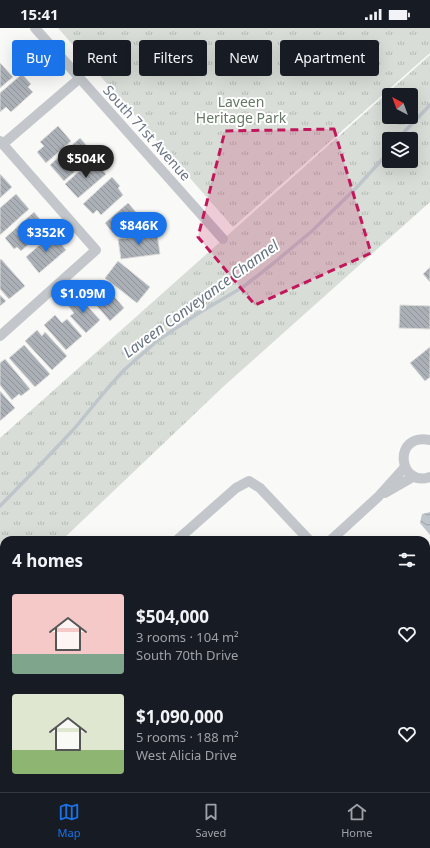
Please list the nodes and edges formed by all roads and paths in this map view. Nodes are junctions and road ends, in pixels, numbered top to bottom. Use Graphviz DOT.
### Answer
graph roads {
  1 [pos="35,28"];
  2 [pos="80,78"];
  3 [pos="2,143"];
  4 [pos="223,239"];
  5 [pos="0,336"];
  6 [pos="428,438"];
  7 [pos="405,467"];
  8 [pos="413,476"];
  9 [pos="429,479"];
  10 [pos="378,497"];
  11 [pos="182,536"];
  12 [pos="305,536"];
  13 [pos="335,536"];
  1 -- 2 [label="street, South 71st Avenue"];
  2 -- 3 [label="street"];
  2 -- 4 [label="street, South 71st Avenue"];
  3 -- 5 [label="street"];
  6 -- 7 [label="street"];
  7 -- 8 [label="street"];
  7 -- 10 [label="street"];
  8 -- 9 [label="street"];
  8 -- 10 [label="street"];
  10 -- 13 [label="street"];
  11 -- 12 [label="street"];
}
